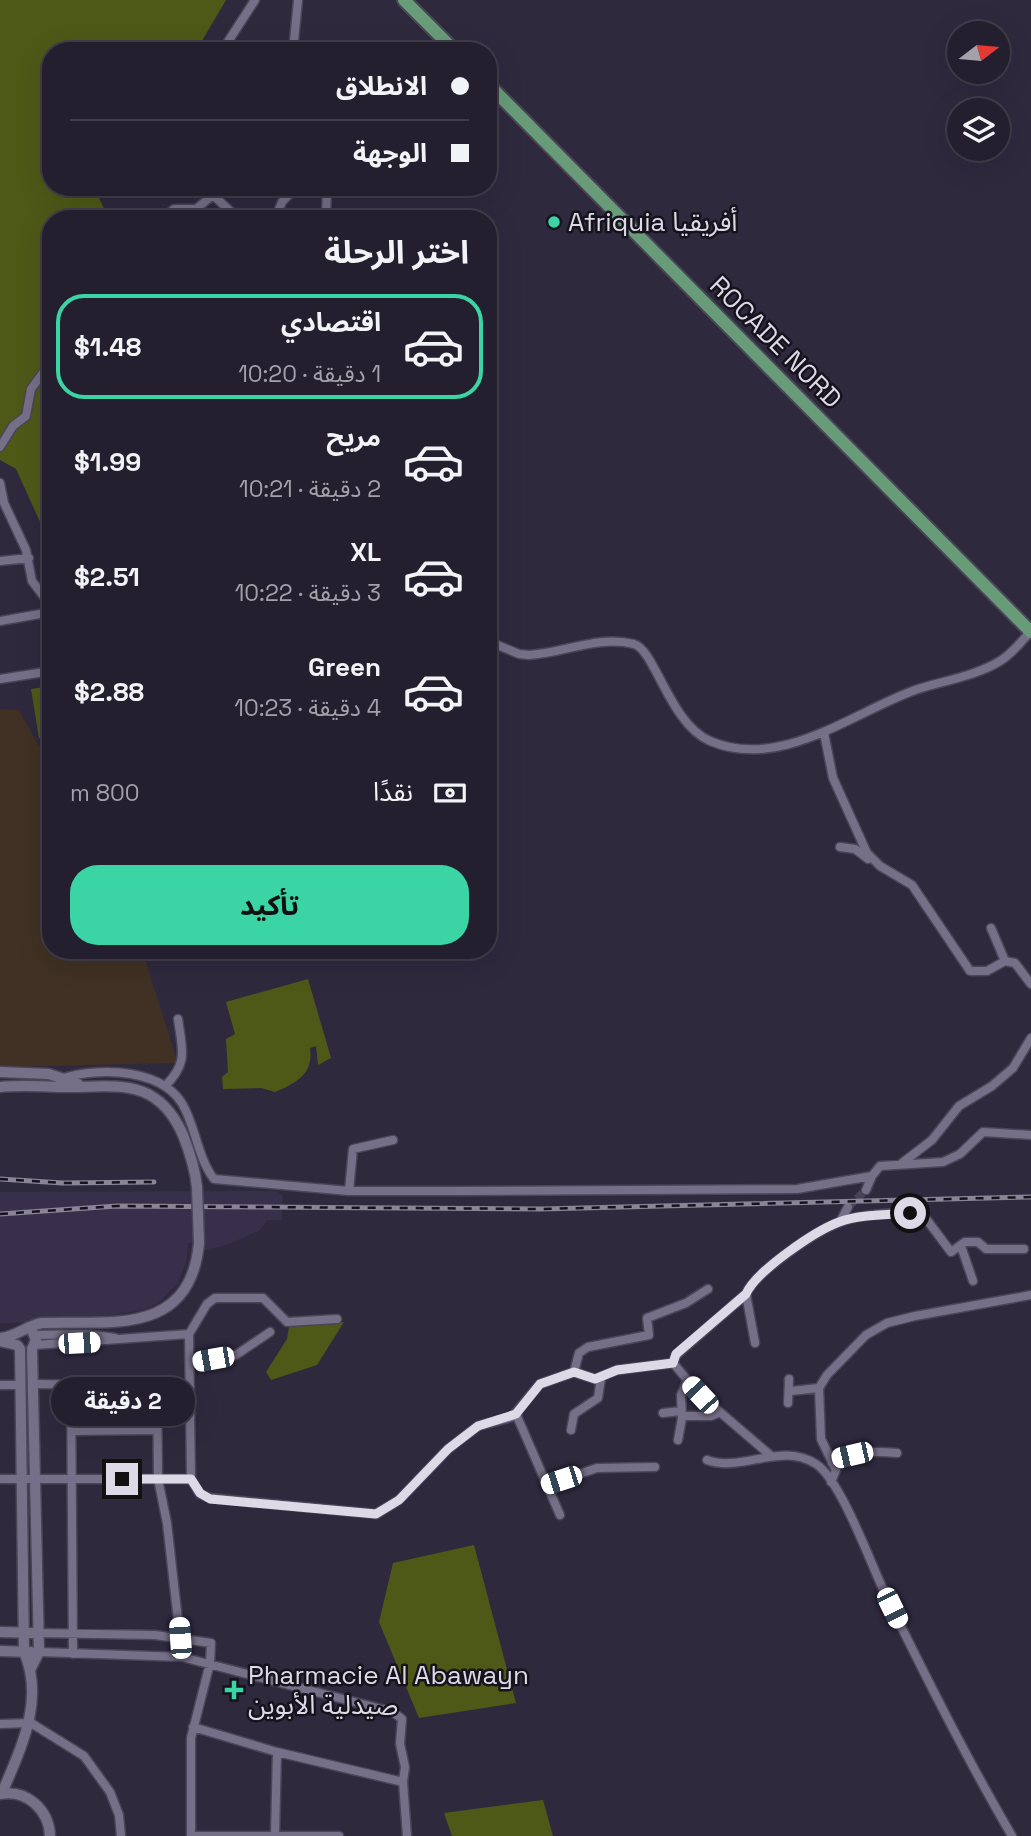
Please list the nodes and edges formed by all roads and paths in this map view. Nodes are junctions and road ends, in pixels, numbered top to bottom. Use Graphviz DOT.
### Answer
graph roads {
  1 [pos="255,0"];
  2 [pos="298,0"];
  3 [pos="404,0"];
  4 [pos="228,42"];
  5 [pos="294,42"];
  6 [pos="446,42"];
  7 [pos="497,93"];
  8 [pos="212,196"];
  9 [pos="214,196"];
  10 [pos="173,210"];
  11 [pos="229,210"];
  12 [pos="42,374"];
  13 [pos="0,447"];
  14 [pos="0,483"];
  15 [pos="10,516"];
  16 [pos="0,520"];
  17 [pos="29,558"];
  18 [pos="0,561"];
  19 [pos="42,596"];
  20 [pos="42,611"];
  21 [pos="0,621"];
  22 [pos="1031,632"];
  23 [pos="497,645"];
  24 [pos="42,673"];
  25 [pos="0,679"];
  26 [pos="824,733"];
  27 [pos="840,847"];
  28 [pos="875,862"];
  29 [pos="991,928"];
  30 [pos="1005,961"];
  31 [pos="1031,984"];
  32 [pos="178,1019"];
  33 [pos="1031,1038"];
  34 [pos="3,1073"];
  35 [pos="63,1079"];
  36 [pos="37,1085"];
  37 [pos="81,1085"];
  38 [pos="4,1086"];
  39 [pos="165,1086"];
  40 [pos="1031,1135"];
  41 [pos="393,1140"];
  42 [pos="902,1163"];
  43 [pos="872,1176"];
  44 [pos="866,1190"];
  45 [pos="349,1191"];
  46 [pos="848,1207"];
  47 [pos="840,1222"];
  48 [pos="961,1246"];
  49 [pos="1024,1249"];
  50 [pos="973,1281"];
  51 [pos="708,1289"];
  52 [pos="746,1294"];
  53 [pos="1031,1295"];
  54 [pos="337,1319"];
  55 [pos="270,1332"];
  56 [pos="189,1334"];
  57 [pos="0,1340"];
  58 [pos="26,1340"];
  59 [pos="755,1343"];
  60 [pos="190,1363"];
  61 [pos="673,1363"];
  62 [pos="574,1372"];
  63 [pos="601,1378"];
  64 [pos="789,1379"];
  65 [pos="687,1381"];
  66 [pos="33,1384"];
  67 [pos="0,1385"];
  68 [pos="20,1385"];
  69 [pos="71,1385"];
  70 [pos="157,1385"];
  71 [pos="190,1386"];
  72 [pos="819,1388"];
  73 [pos="790,1391"];
  74 [pos="788,1403"];
  75 [pos="720,1412"];
  76 [pos="663,1413"];
  77 [pos="681,1413"];
  78 [pos="516,1414"];
  79 [pos="156,1430"];
  80 [pos="570,1430"];
  81 [pos="73,1431"];
  82 [pos="678,1440"];
  83 [pos="897,1453"];
  84 [pos="770,1455"];
  85 [pos="707,1460"];
  86 [pos="833,1461"];
  87 [pos="655,1467"];
  88 [pos="824,1471"];
  89 [pos="22,1478"];
  90 [pos="0,1479"];
  91 [pos="34,1479"];
  92 [pos="73,1479"];
  93 [pos="158,1479"];
  94 [pos="191,1479"];
  95 [pos="831,1482"];
  96 [pos="547,1485"];
  97 [pos="560,1515"];
  98 [pos="0,1632"];
  99 [pos="24,1633"];
  100 [pos="38,1633"];
  101 [pos="74,1634"];
  102 [pos="180,1638"];
  103 [pos="0,1651"];
  104 [pos="24,1652"];
  105 [pos="39,1652"];
  106 [pos="73,1654"];
  107 [pos="210,1663"];
  108 [pos="31,1668"];
  109 [pos="30,1723"];
  110 [pos="0,1724"];
  111 [pos="192,1727"];
  112 [pos="277,1752"];
  113 [pos="403,1782"];
  114 [pos="1,1794"];
  115 [pos="50,1836"];
  116 [pos="121,1836"];
  117 [pos="191,1836"];
  118 [pos="275,1836"];
  119 [pos="340,1836"];
  120 [pos="407,1836"];
  121 [pos="1012,1836"];
  1 -- 4 [label="street"];
  2 -- 5 [label="street"];
  3 -- 6 [label="highway"];
  7 -- 22 [label="highway, ROCADE NORD"];
  8 -- 10 [label="street"];
  9 -- 11 [label="street"];
  12 -- 13 [label="street"];
  14 -- 15 [label="street"];
  15 -- 16 [label="street"];
  15 -- 17 [label="street"];
  17 -- 18 [label="street"];
  17 -- 19 [label="street"];
  20 -- 21 [label="street"];
  22 -- 26 [label="street"];
  23 -- 26 [label="street"];
  24 -- 25 [label="street"];
  26 -- 28 [label="street"];
  27 -- 28 [label="street"];
  28 -- 30 [label="street"];
  29 -- 30 [label="street"];
  30 -- 31 [label="street"];
  32 -- 39 [label="street"];
  33 -- 42 [label="street"];
  34 -- 35 [label="street"];
  34 -- 38 [label="street"];
  35 -- 36 [label="street"];
  35 -- 37 [label="street"];
  35 -- 39 [label="street"];
  36 -- 37 [label="street"];
  36 -- 38 [label="street"];
  37 -- 58 [label="street, bridge"];
  39 -- 45 [label="street"];
  40 -- 42 [label="street"];
  41 -- 45 [label="street"];
  42 -- 43 [label="street"];
  43 -- 44 [label="street"];
  43 -- 45 [label="street"];
  46 -- 47 [label="street"];
  47 -- 48 [label="street"];
  47 -- 52 [label="street"];
  48 -- 49 [label="street"];
  48 -- 50 [label="street"];
  51 -- 62 [label="street"];
  52 -- 59 [label="street"];
  52 -- 61 [label="street"];
  53 -- 72 [label="street"];
  54 -- 56 [label="street"];
  55 -- 60 [label="street"];
  56 -- 58 [label="street"];
  56 -- 60 [label="street"];
  57 -- 58 [label="street"];
  58 -- 66 [label="street"];
  58 -- 68 [label="street"];
  60 -- 71 [label="street"];
  61 -- 63 [label="street"];
  61 -- 65 [label="street"];
  62 -- 63 [label="street"];
  62 -- 78 [label="street"];
  63 -- 80 [label="street"];
  64 -- 73 [label="street"];
  65 -- 75 [label="street"];
  65 -- 77 [label="street"];
  66 -- 69 [label="street"];
  66 -- 91 [label="street"];
  67 -- 68 [label="street"];
  68 -- 89 [label="street"];
  69 -- 70 [label="street"];
  69 -- 81 [label="street"];
  70 -- 71 [label="street"];
  70 -- 79 [label="street"];
  71 -- 94 [label="street"];
  72 -- 73 [label="street"];
  72 -- 86 [label="street"];
  73 -- 74 [label="street"];
  75 -- 77 [label="street"];
  75 -- 84 [label="street"];
  76 -- 77 [label="street"];
  77 -- 82 [label="street"];
  78 -- 94 [label="street"];
  78 -- 96 [label="street"];
  79 -- 81 [label="street"];
  79 -- 93 [label="street"];
  81 -- 92 [label="street"];
  83 -- 86 [label="street"];
  84 -- 85 [label="street"];
  84 -- 88 [label="street"];
  86 -- 88 [label="street"];
  86 -- 95 [label="street"];
  87 -- 96 [label="street"];
  88 -- 95 [label="street"];
  89 -- 90 [label="street"];
  89 -- 91 [label="street"];
  89 -- 99 [label="street"];
  91 -- 92 [label="street"];
  91 -- 100 [label="street"];
  92 -- 93 [label="street"];
  92 -- 101 [label="street"];
  93 -- 94 [label="street"];
  93 -- 102 [label="street"];
  95 -- 121 [label="street"];
  96 -- 97 [label="street"];
  98 -- 99 [label="street"];
  99 -- 100 [label="street"];
  99 -- 104 [label="street"];
  100 -- 101 [label="street"];
  100 -- 105 [label="street"];
  101 -- 102 [label="street"];
  101 -- 106 [label="street"];
  102 -- 107 [label="street"];
  103 -- 104 [label="street"];
  104 -- 105 [label="street"];
  104 -- 108 [label="street"];
  105 -- 106 [label="street"];
  105 -- 108 [label="street"];
  106 -- 107 [label="street"];
  107 -- 111 [label="street"];
  107 -- 113 [label="street"];
  108 -- 109 [label="street"];
  109 -- 110 [label="street"];
  109 -- 114 [label="street"];
  109 -- 116 [label="street"];
  111 -- 112 [label="street"];
  111 -- 117 [label="street"];
  112 -- 113 [label="street"];
  112 -- 118 [label="street"];
  113 -- 120 [label="street"];
  114 -- 115 [label="street"];
  117 -- 118 [label="street"];
  118 -- 119 [label="street"];
}
